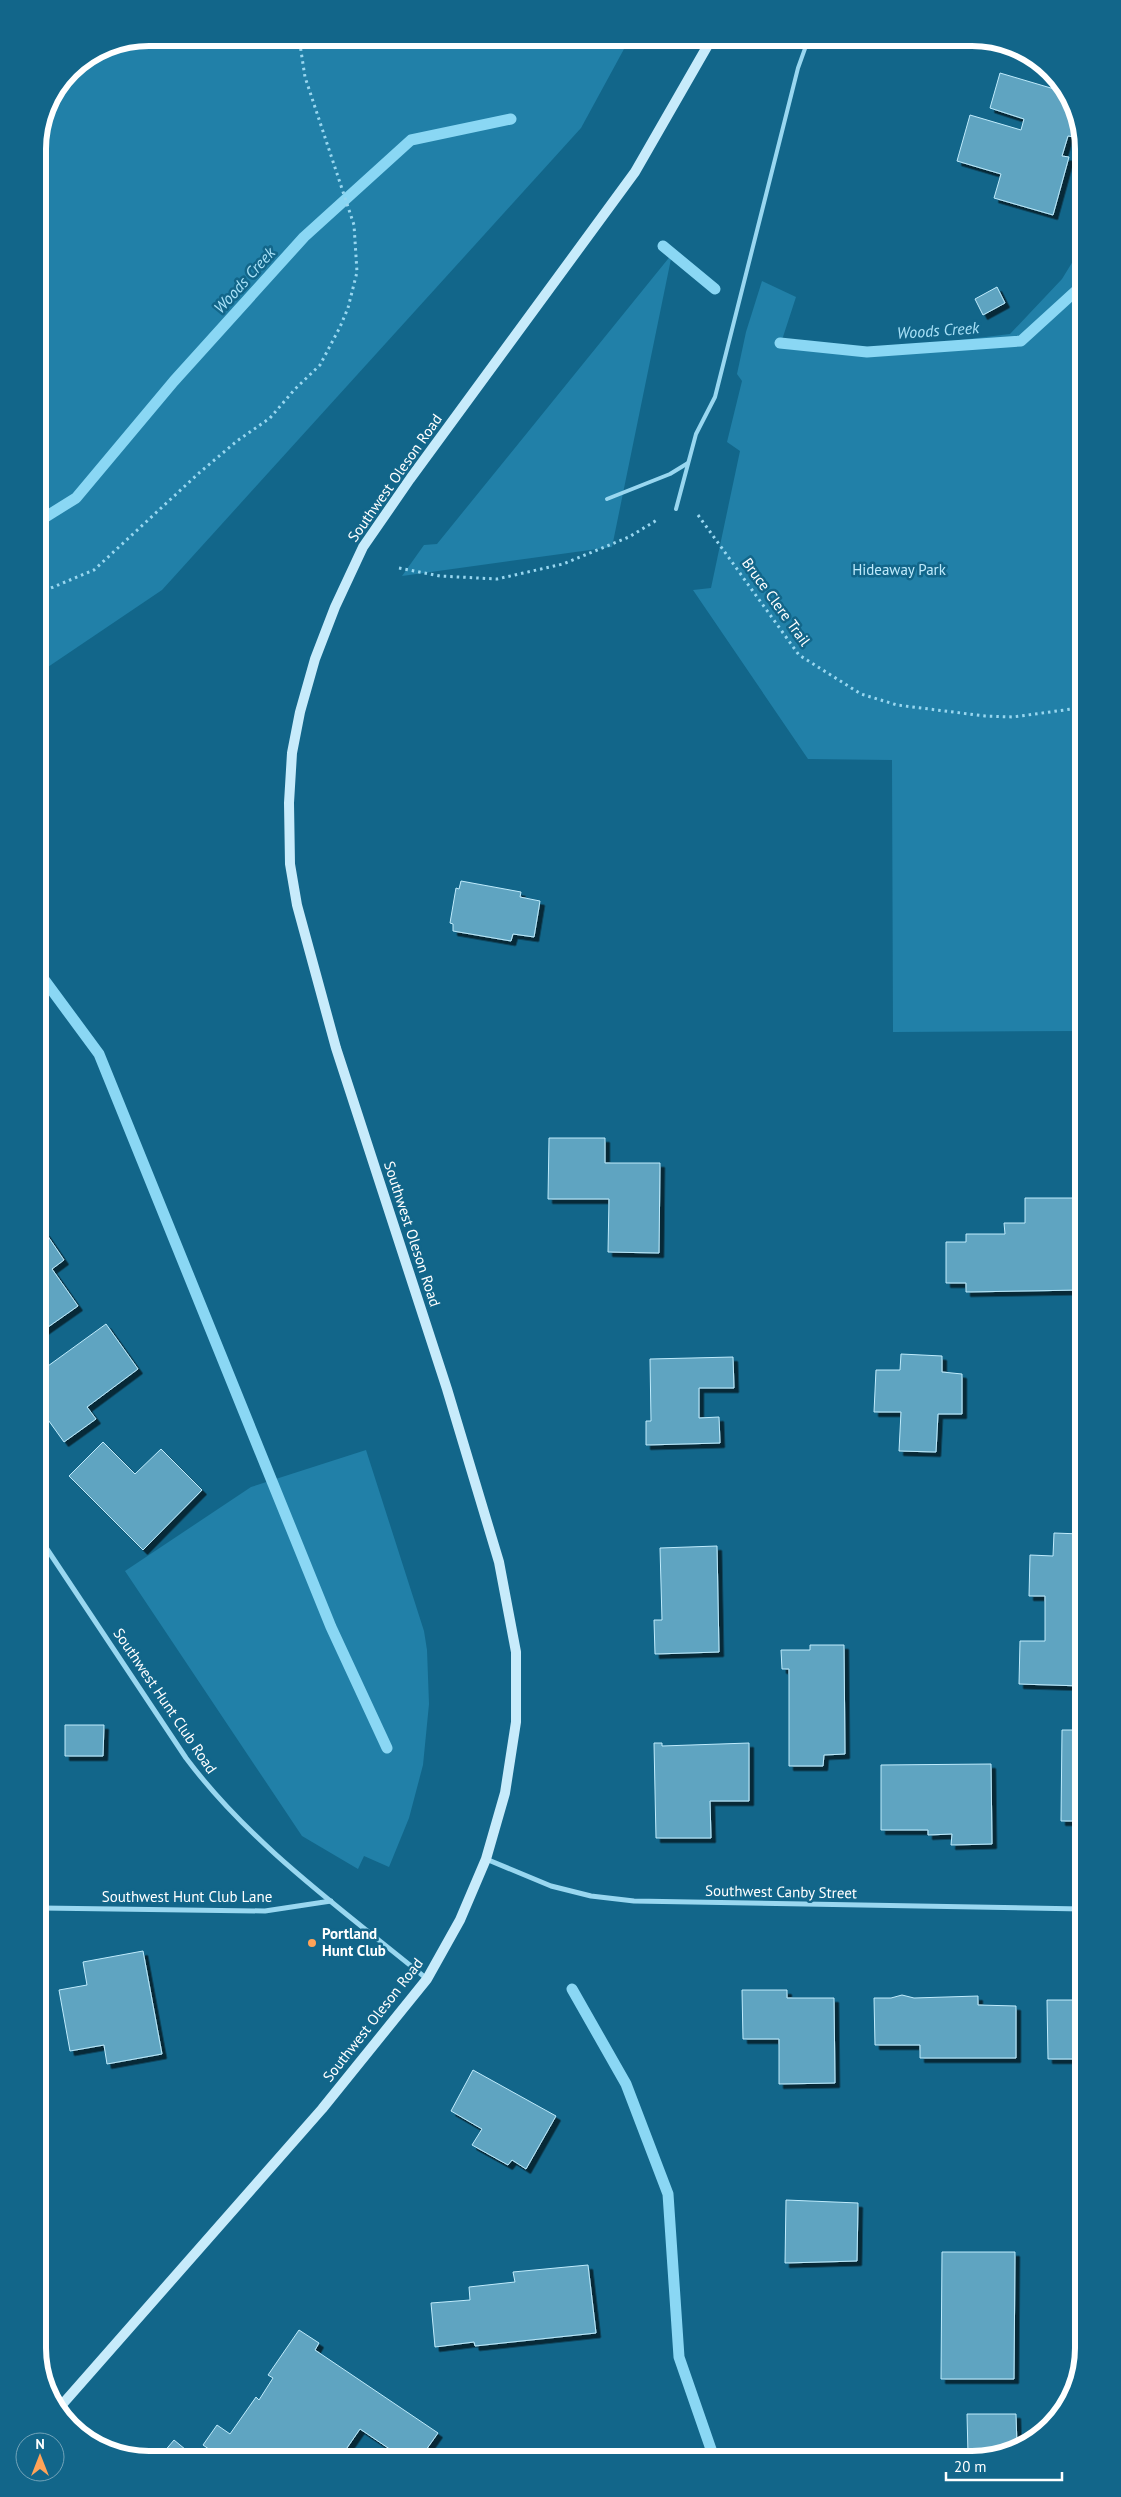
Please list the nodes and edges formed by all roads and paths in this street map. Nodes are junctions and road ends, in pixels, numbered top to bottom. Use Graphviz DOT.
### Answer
graph roads {
  1 [pos="299,46"];
  2 [pos="707,46"];
  3 [pos="806,46"];
  4 [pos="688,463"];
  5 [pos="607,499"];
  6 [pos="676,509"];
  7 [pos="398,568"];
  8 [pos="46,590"];
  9 [pos="1075,709"];
  10 [pos="46,1548"];
  11 [pos="486,1859"];
  12 [pos="331,1901"];
  13 [pos="46,1908"];
  14 [pos="1075,1909"];
  15 [pos="427,1979"];
  16 [pos="63,2404"];
  1 -- 8 [label="path"];
  2 -- 11 [label="main road, Southwest Oleson Road"];
  3 -- 4 [label="lane"];
  4 -- 5 [label="lane"];
  4 -- 6 [label="lane"];
  6 -- 7 [label="path"];
  6 -- 9 [label="path, Bruce Clere Trail"];
  10 -- 12 [label="street, Southwest Hunt Club Road"];
  11 -- 14 [label="street, Southwest Canby Street"];
  11 -- 15 [label="main road, Southwest Oleson Road"];
  12 -- 13 [label="street, Southwest Hunt Club Lane"];
  12 -- 15 [label="street"];
  15 -- 16 [label="main road, Southwest Oleson Road"];
}
